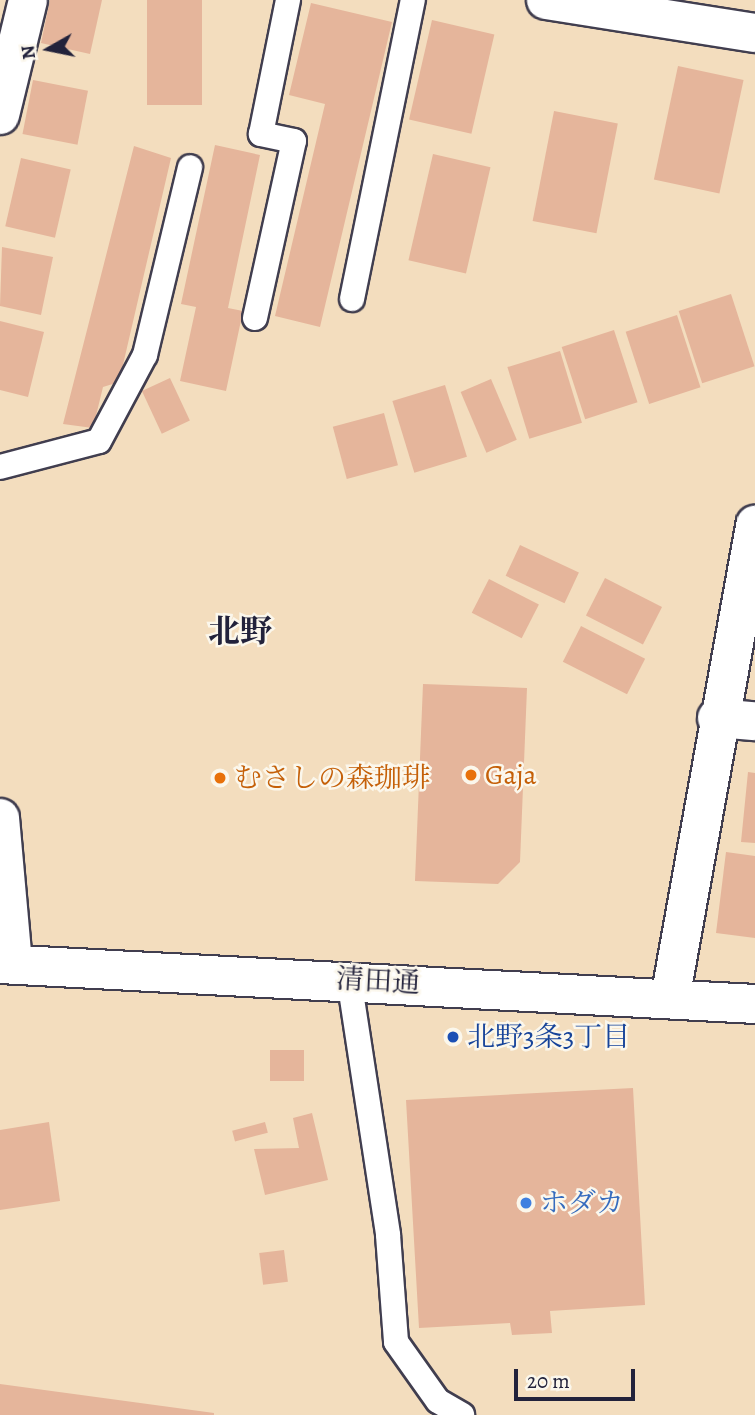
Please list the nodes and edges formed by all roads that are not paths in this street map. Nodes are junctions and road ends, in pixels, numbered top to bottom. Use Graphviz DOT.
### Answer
graph roads {
  1 [pos="28,0"];
  2 [pos="288,0"];
  3 [pos="413,0"];
  4 [pos="546,0"];
  5 [pos="755,33"];
  6 [pos="0,115"];
  7 [pos="190,167"];
  8 [pos="352,299"];
  9 [pos="255,318"];
  10 [pos="0,467"];
  11 [pos="755,525"];
  12 [pos="717,718"];
  13 [pos="755,721"];
  14 [pos="0,818"];
  15 [pos="7,964"];
  16 [pos="349,979"];
  17 [pos="670,999"];
  18 [pos="755,1004"];
  19 [pos="462,1415"];
  1 -- 6 [label="street"];
  2 -- 9 [label="lane"];
  3 -- 8 [label="lane"];
  4 -- 5 [label="street"];
  7 -- 10 [label="lane"];
  11 -- 12 [label="street"];
  12 -- 13 [label="street"];
  12 -- 17 [label="street"];
  14 -- 15 [label="street"];
  15 -- 16 [label="street, 清田通"];
  16 -- 17 [label="street, 清田通"];
  16 -- 19 [label="lane"];
  17 -- 18 [label="street, 清田通"];
}
